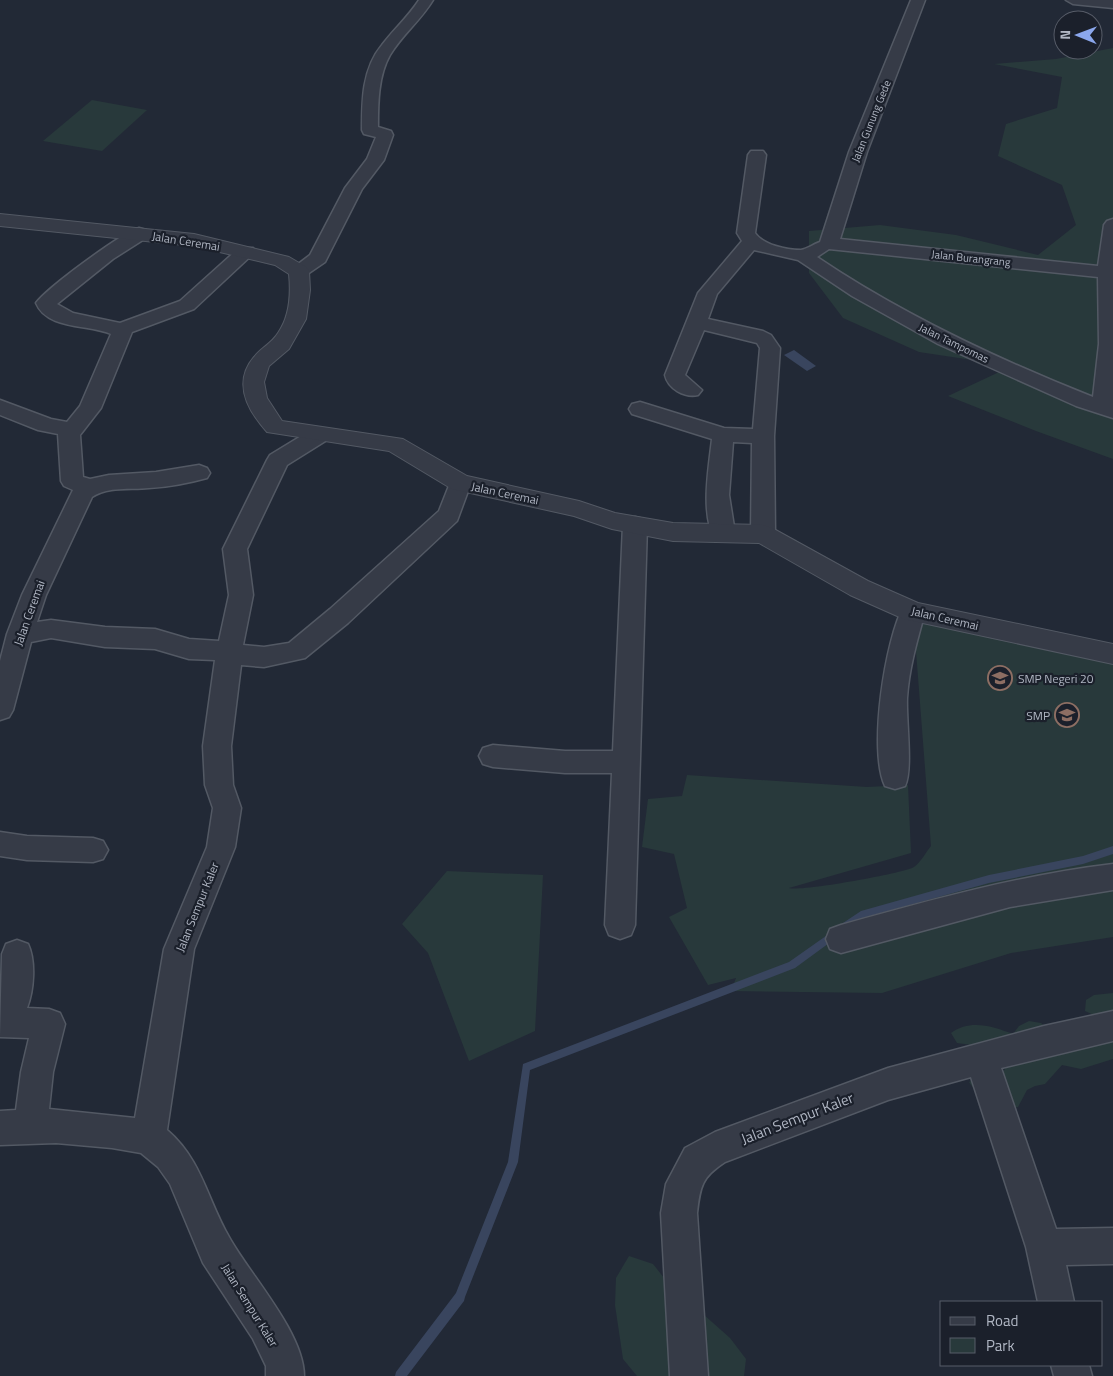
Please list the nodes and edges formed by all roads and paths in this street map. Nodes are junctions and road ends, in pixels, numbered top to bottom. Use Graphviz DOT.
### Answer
graph roads {
  1 [pos="426,0"];
  2 [pos="918,0"];
  3 [pos="1073,0"];
  4 [pos="1113,4"];
  5 [pos="757,155"];
  6 [pos="0,220"];
  7 [pos="1113,225"];
  8 [pos="139,234"];
  9 [pos="751,242"];
  10 [pos="829,243"];
  11 [pos="246,252"];
  12 [pos="804,256"];
  13 [pos="299,271"];
  14 [pos="1110,272"];
  15 [pos="697,323"];
  16 [pos="121,329"];
  17 [pos="691,390"];
  18 [pos="0,407"];
  19 [pos="640,409"];
  20 [pos="1108,410"];
  21 [pos="70,433"];
  22 [pos="319,435"];
  23 [pos="724,435"];
  24 [pos="763,436"];
  25 [pos="199,473"];
  26 [pos="460,483"];
  27 [pos="88,487"];
  28 [pos="635,526"];
  29 [pos="723,533"];
  30 [pos="764,534"];
  31 [pos="913,612"];
  32 [pos="20,634"];
  33 [pos="229,654"];
  34 [pos="1113,654"];
  35 [pos="1,704"];
  36 [pos="493,756"];
  37 [pos="627,762"];
  38 [pos="895,778"];
  39 [pos="0,844"];
  40 [pos="92,850"];
  41 [pos="1113,877"];
  42 [pos="620,925"];
  43 [pos="841,939"];
  44 [pos="17,954"];
  45 [pos="3,1022"];
  46 [pos="1113,1026"];
  47 [pos="980,1058"];
  48 [pos="16,1126"];
  49 [pos="148,1137"];
  50 [pos="1113,1246"];
  51 [pos="1044,1247"];
  52 [pos="1056,1301"];
  53 [pos="285,1376"];
  54 [pos="689,1376"];
  1 -- 13 [label="street"];
  2 -- 10 [label="street, Jalan Gunung Gede"];
  3 -- 4 [label="street"];
  5 -- 9 [label="street"];
  6 -- 8 [label="street, Jalan Ceremai"];
  7 -- 14 [label="street"];
  8 -- 11 [label="street, Jalan Ceremai"];
  8 -- 16 [label="street"];
  9 -- 12 [label="street"];
  9 -- 15 [label="street"];
  10 -- 12 [label="street"];
  10 -- 14 [label="street, Jalan Burangrang"];
  11 -- 13 [label="street, Jalan Ceremai"];
  11 -- 16 [label="street"];
  12 -- 20 [label="street, Jalan Tampomas"];
  13 -- 22 [label="street, Jalan Ceremai"];
  14 -- 20 [label="street"];
  15 -- 17 [label="street"];
  15 -- 24 [label="street"];
  16 -- 21 [label="street"];
  18 -- 21 [label="street"];
  19 -- 23 [label="street"];
  21 -- 27 [label="street"];
  22 -- 26 [label="street, Jalan Ceremai"];
  22 -- 33 [label="street, Jalan Sempur Kaler"];
  23 -- 24 [label="street"];
  23 -- 29 [label="street"];
  24 -- 30 [label="street"];
  25 -- 27 [label="street"];
  26 -- 28 [label="street, Jalan Ceremai"];
  26 -- 33 [label="street"];
  27 -- 32 [label="street, Jalan Ceremai"];
  28 -- 29 [label="street, Jalan Ceremai"];
  28 -- 37 [label="street"];
  29 -- 30 [label="street, Jalan Ceremai"];
  30 -- 31 [label="street, Jalan Ceremai"];
  31 -- 34 [label="street, Jalan Ceremai"];
  31 -- 38 [label="street"];
  32 -- 33 [label="street"];
  32 -- 35 [label="street, Jalan Ceremai"];
  33 -- 49 [label="street, Jalan Sempur Kaler"];
  36 -- 37 [label="street"];
  37 -- 42 [label="street"];
  39 -- 40 [label="street"];
  41 -- 43 [label="street"];
  44 -- 45 [label="street"];
  45 -- 48 [label="street"];
  46 -- 47 [label="street, Jalan Sempur Kaler"];
  47 -- 51 [label="street"];
  47 -- 54 [label="street, Jalan Sempur Kaler"];
  48 -- 49 [label="street"];
  49 -- 53 [label="street, Jalan Sempur Kaler"];
  50 -- 51 [label="street"];
  51 -- 52 [label="street"];
}
